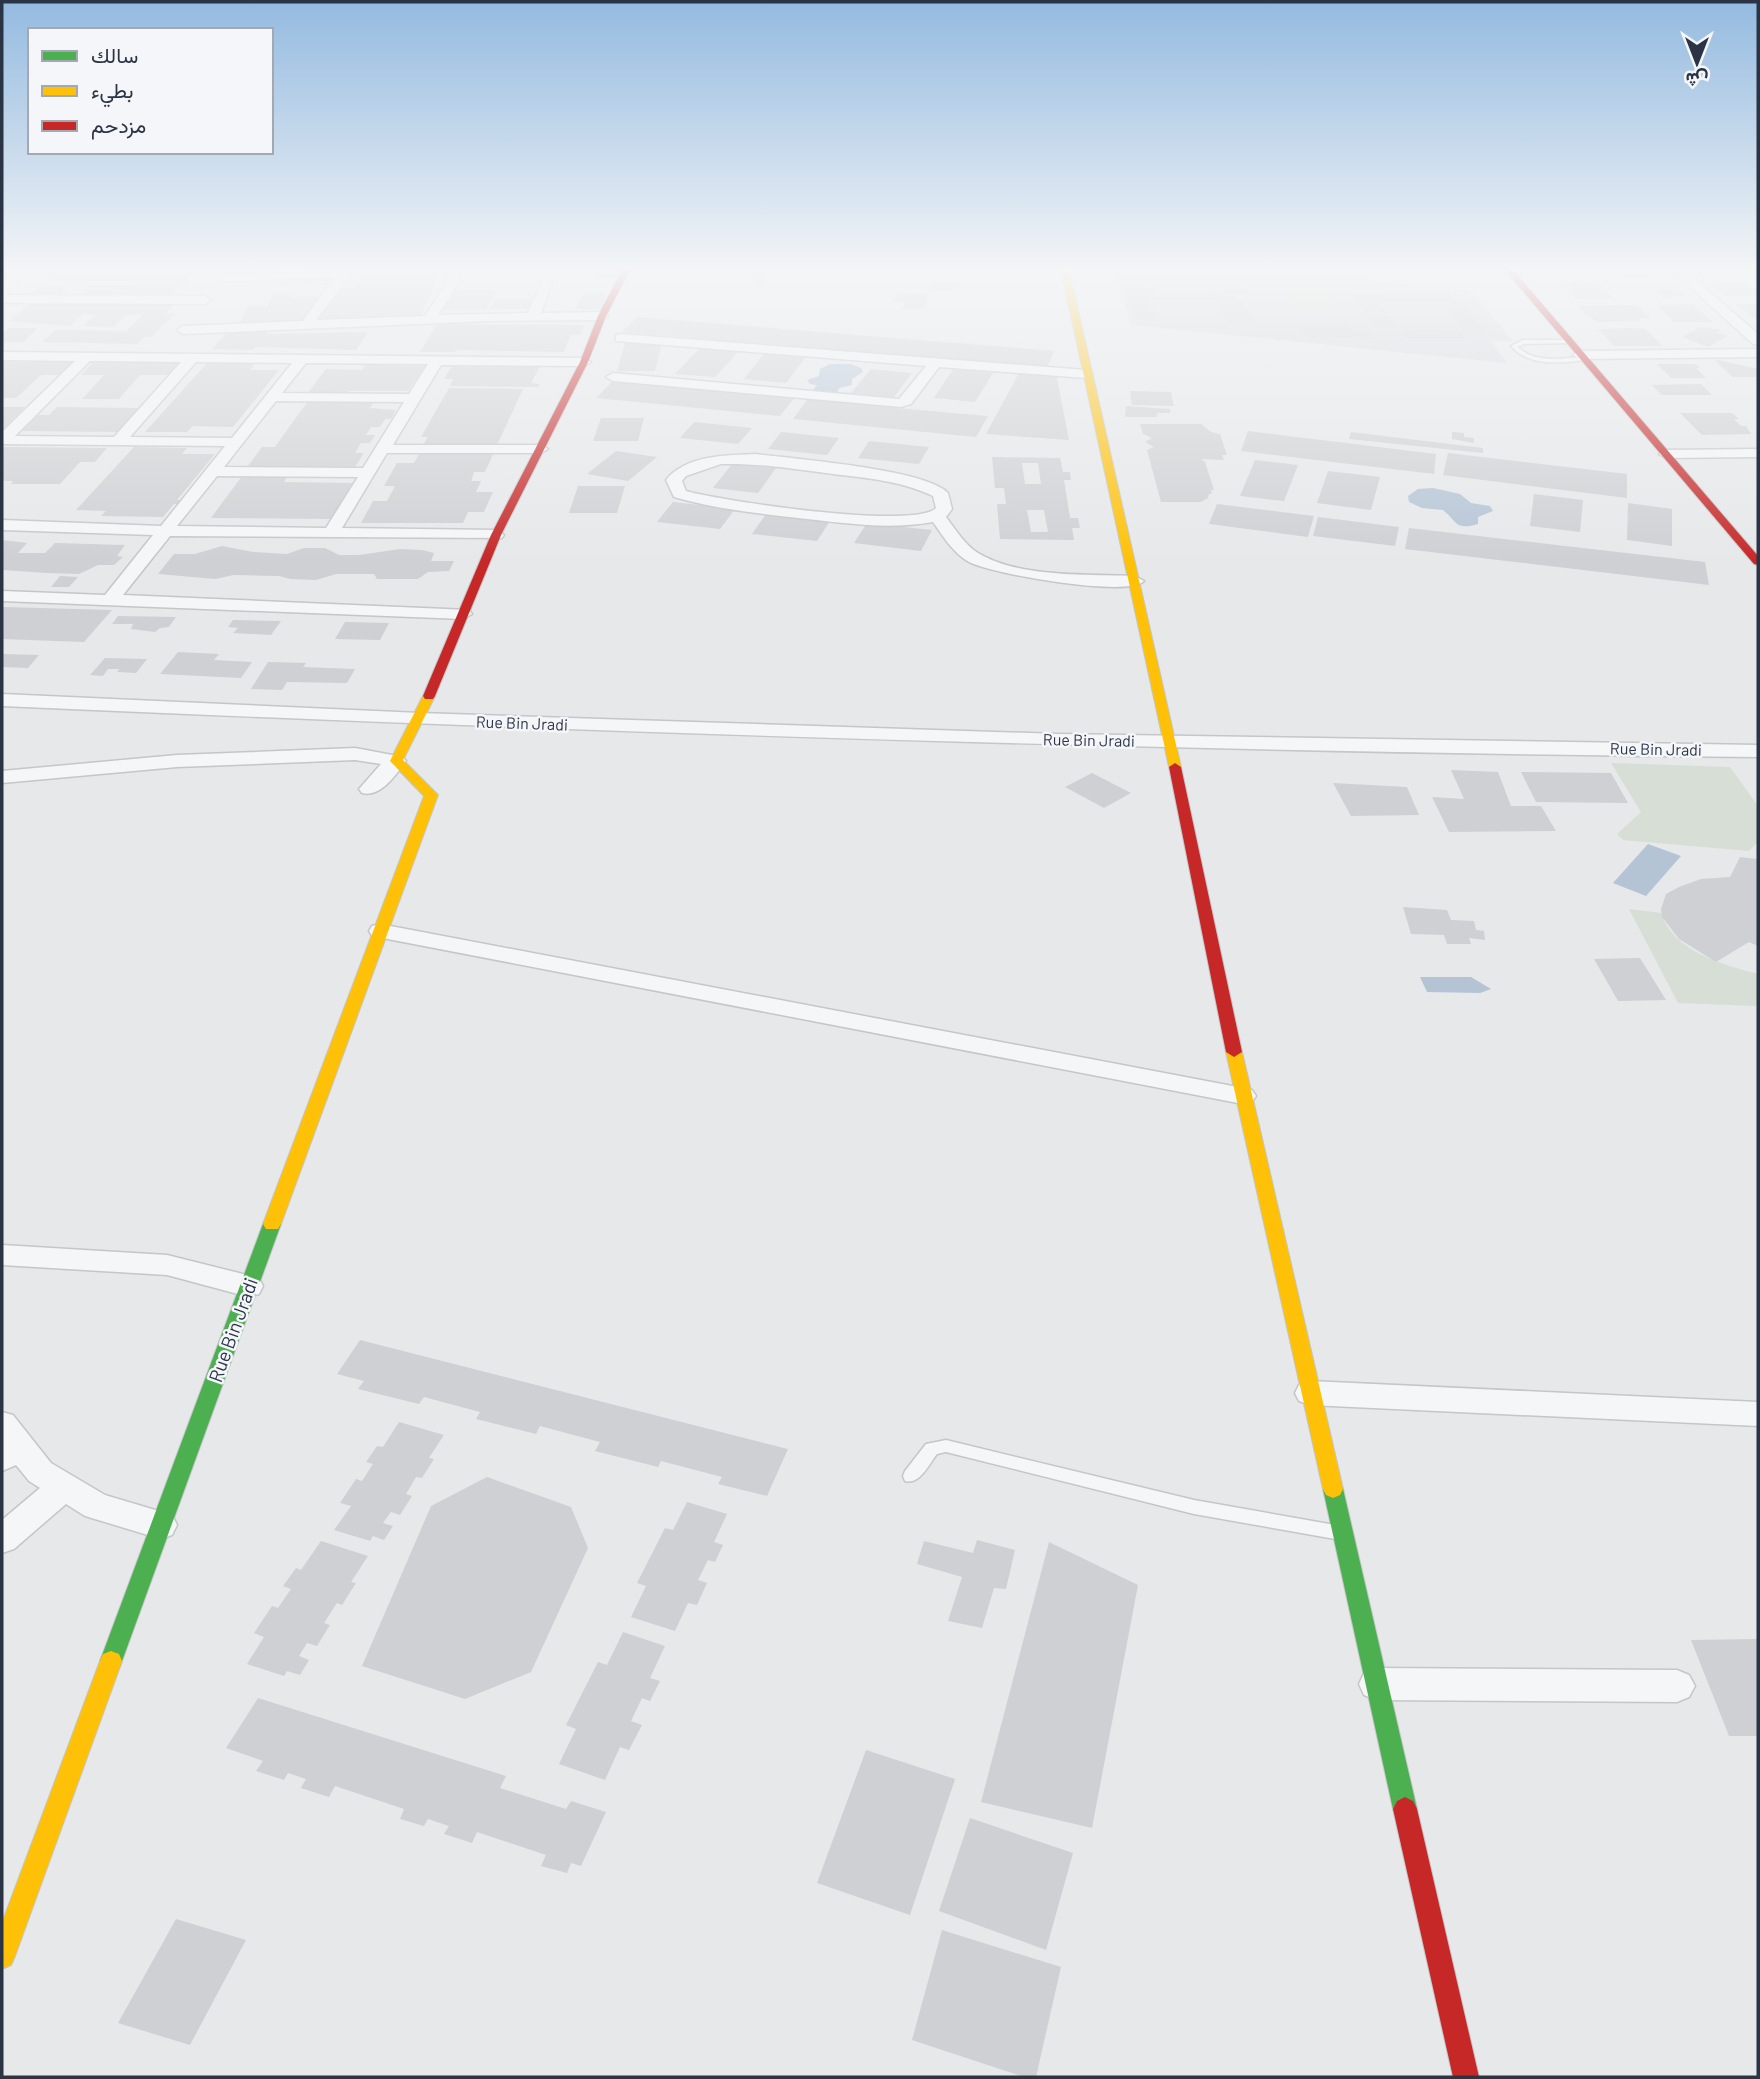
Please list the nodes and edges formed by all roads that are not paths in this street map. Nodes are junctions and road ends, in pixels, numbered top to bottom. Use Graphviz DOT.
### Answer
graph roads {
  1 [pos="76,367"];
  2 [pos="184,367"];
  3 [pos="295,367"];
  4 [pos="433,367"];
  5 [pos="582,367"];
  6 [pos="932,367"];
  7 [pos="1004,367"];
  8 [pos="1085,367"];
  9 [pos="1591,367"];
  10 [pos="1086,373"];
  11 [pos="613,377"];
  12 [pos="271,397"];
  13 [pos="414,398"];
  14 [pos="2,440"];
  15 [pos="118,441"];
  16 [pos="237,442"];
  17 [pos="384,449"];
  18 [pos="541,449"];
  19 [pos="1758,453"];
  20 [pos="1666,454"];
  21 [pos="214,471"];
  22 [pos="368,474"];
  23 [pos="937,516"];
  24 [pos="2,525"];
  25 [pos="165,531"];
  26 [pos="330,534"];
  27 [pos="496,535"];
  28 [pos="1758,562"];
  29 [pos="1135,581"];
  30 [pos="2,596"];
  31 [pos="110,600"];
  32 [pos="464,614"];
  33 [pos="2,700"];
  34 [pos="420,719"];
  35 [pos="1170,742"];
  36 [pos="1758,751"];
  37 [pos="396,761"];
  38 [pos="2,777"];
  39 [pos="369,789"];
  40 [pos="380,932"];
  41 [pos="1243,1096"];
  42 [pos="2,1255"];
  43 [pos="249,1286"];
  44 [pos="1310,1393"];
  45 [pos="1758,1414"];
  46 [pos="8,1443"];
  47 [pos="911,1476"];
  48 [pos="64,1487"];
  49 [pos="161,1525"];
  50 [pos="1343,1533"];
  51 [pos="2,1539"];
  52 [pos="1376,1684"];
  53 [pos="1677,1686"];
  54 [pos="2,1956"];
  55 [pos="1466,2077"];
  1 -- 14 [label="street"];
  2 -- 15 [label="street"];
  3 -- 12 [label="street"];
  4 -- 13 [label="street"];
  5 -- 18 [label="street"];
  6 -- 11 [label="street"];
  7 -- 10 [label="street"];
  8 -- 10 [label="street"];
  9 -- 20 [label="street"];
  10 -- 29 [label="street"];
  12 -- 13 [label="street"];
  12 -- 16 [label="street"];
  13 -- 17 [label="street"];
  14 -- 15 [label="street"];
  15 -- 16 [label="street"];
  16 -- 21 [label="street"];
  17 -- 18 [label="street"];
  17 -- 22 [label="street"];
  18 -- 27 [label="street"];
  19 -- 20 [label="street"];
  20 -- 28 [label="street"];
  21 -- 22 [label="street"];
  21 -- 25 [label="street"];
  22 -- 26 [label="street"];
  23 -- 23 [label="street"];
  23 -- 29 [label="street"];
  24 -- 25 [label="street"];
  25 -- 26 [label="street"];
  25 -- 31 [label="street"];
  26 -- 27 [label="street"];
  27 -- 32 [label="street"];
  29 -- 35 [label="street"];
  30 -- 31 [label="street"];
  31 -- 32 [label="street"];
  32 -- 34 [label="street"];
  33 -- 34 [label="street, Rue Bin Jradi"];
  34 -- 35 [label="street, Rue Bin Jradi"];
  34 -- 37 [label="street"];
  35 -- 36 [label="street, Rue Bin Jradi"];
  35 -- 41 [label="street"];
  37 -- 38 [label="street"];
  37 -- 39 [label="street"];
  37 -- 40 [label="street, Rue Bin Jradi"];
  40 -- 41 [label="street"];
  40 -- 43 [label="street, Rue Bin Jradi"];
  41 -- 44 [label="street"];
  42 -- 43 [label="street"];
  43 -- 49 [label="street, Rue Bin Jradi"];
  44 -- 45 [label="street"];
  44 -- 50 [label="street"];
  46 -- 48 [label="street"];
  47 -- 50 [label="lane"];
  48 -- 49 [label="street"];
  48 -- 51 [label="street"];
  49 -- 54 [label="street, Rue Bin Jradi"];
  50 -- 52 [label="street"];
  52 -- 53 [label="street"];
  52 -- 55 [label="street"];
}
